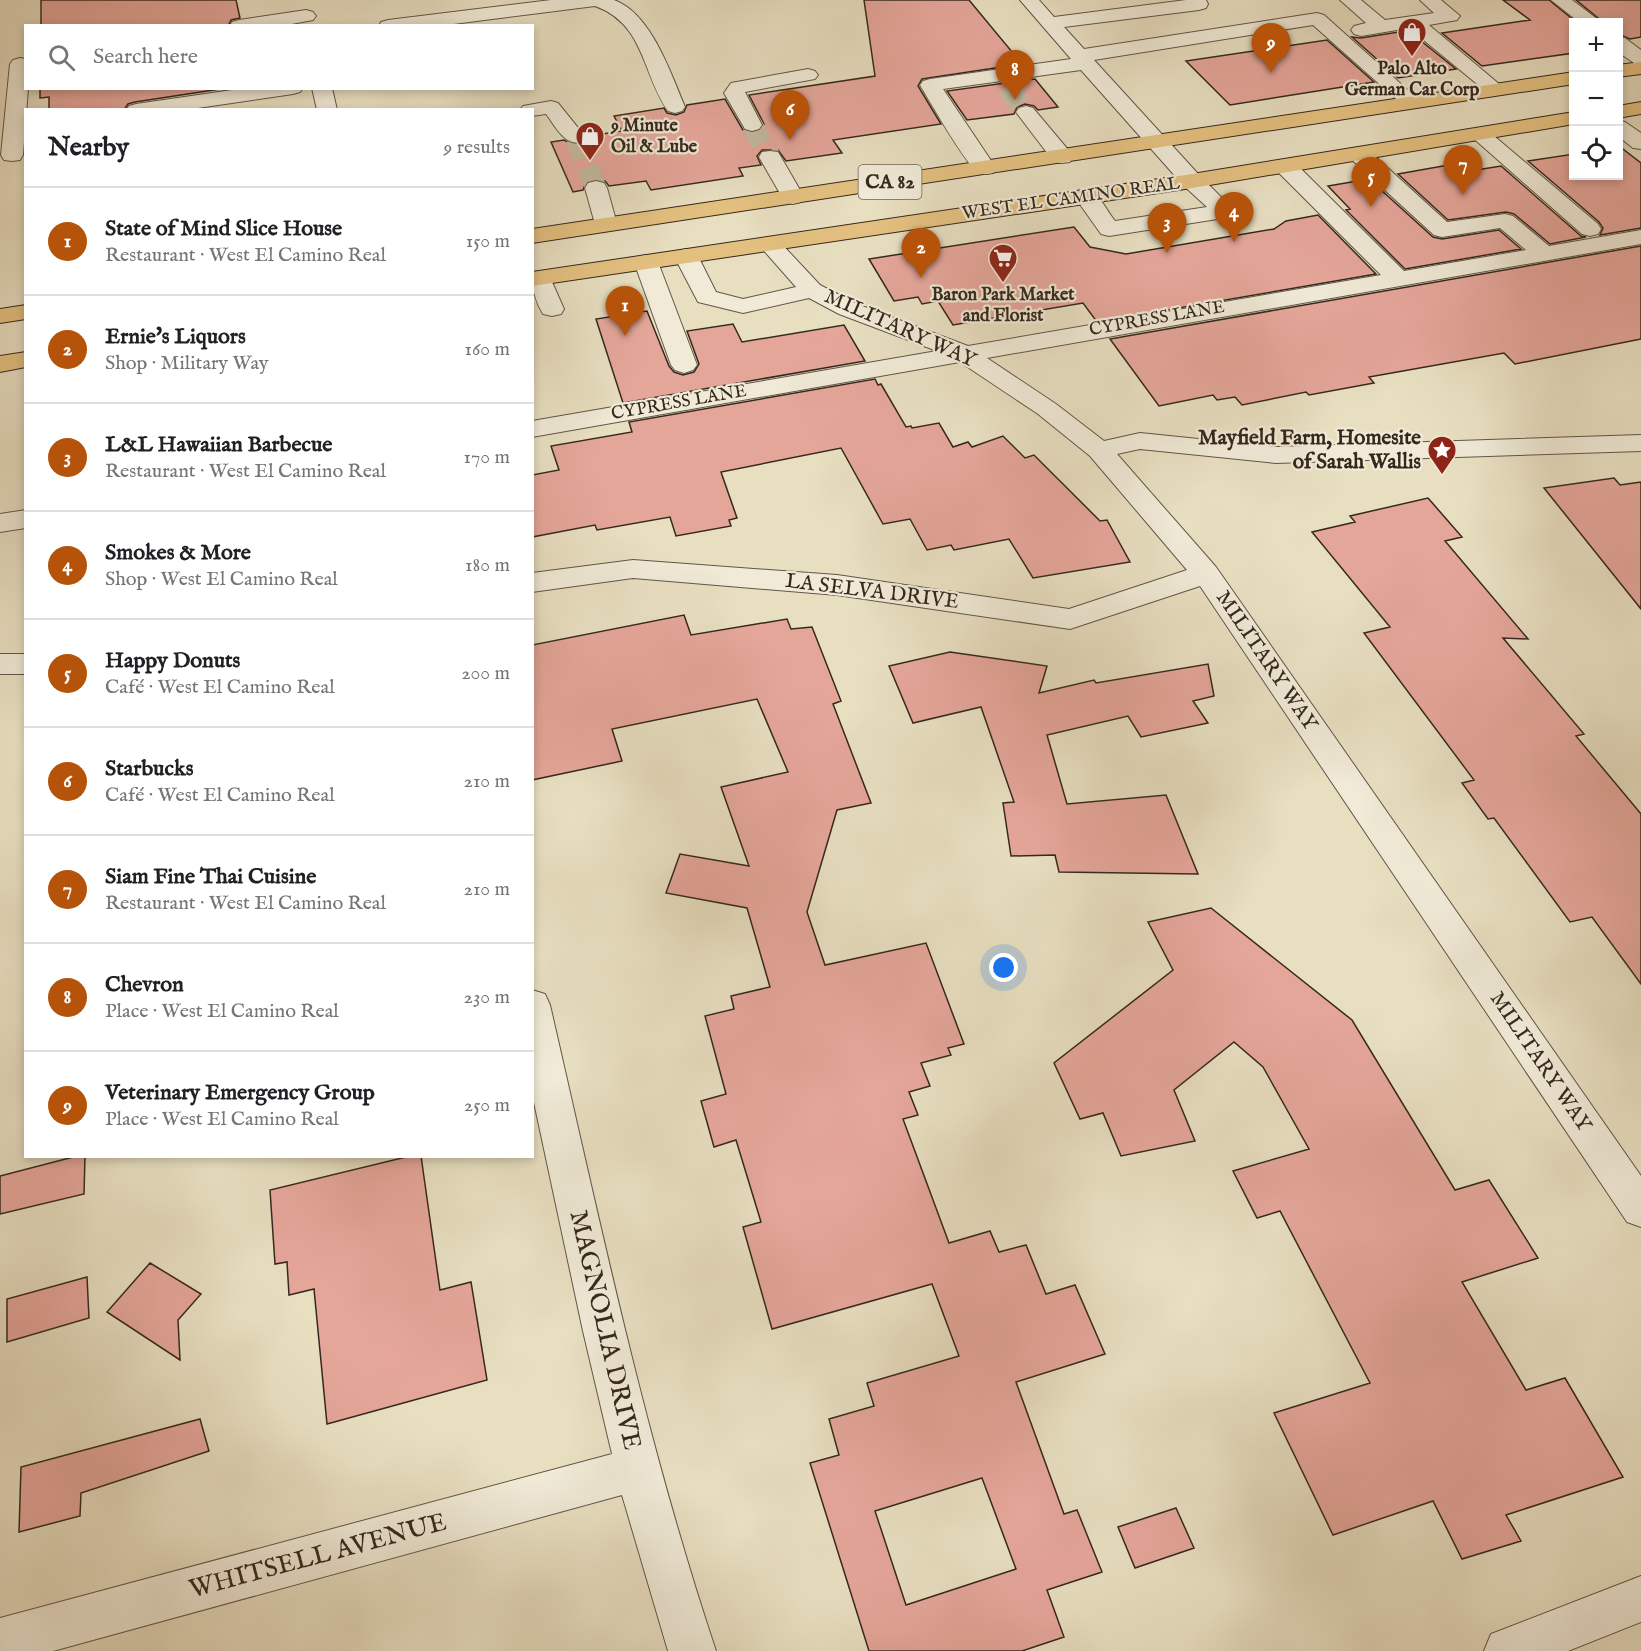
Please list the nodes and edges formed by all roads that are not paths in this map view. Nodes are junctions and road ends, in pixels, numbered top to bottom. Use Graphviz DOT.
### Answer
graph roads {
  1 [pos="1029,0"];
  2 [pos="1195,0"];
  3 [pos="1349,0"];
  4 [pos="1429,0"];
  5 [pos="1560,0"];
  6 [pos="305,14"];
  7 [pos="1585,18"];
  8 [pos="1414,22"];
  9 [pos="1050,23"];
  10 [pos="250,24"];
  11 [pos="404,24"];
  12 [pos="1381,26"];
  13 [pos="1336,34"];
  14 [pos="1623,46"];
  15 [pos="1641,59"];
  16 [pos="1083,60"];
  17 [pos="20,64"];
  18 [pos="1641,68"];
  19 [pos="1623,70"];
  20 [pos="808,75"];
  21 [pos="1569,79"];
  22 [pos="1495,89"];
  23 [pos="279,90"];
  24 [pos="322,90"];
  25 [pos="1411,102"];
  26 [pos="675,107"];
  27 [pos="150,108"];
  28 [pos="327,108"];
  29 [pos="1641,108"];
  30 [pos="534,109"];
  31 [pos="1623,111"];
  32 [pos="1026,112"];
  33 [pos="1569,119"];
  34 [pos="20,125"];
  35 [pos="752,125"];
  36 [pos="1623,130"];
  37 [pos="1480,134"];
  38 [pos="576,138"];
  39 [pos="1157,142"];
  40 [pos="1641,143"];
  41 [pos="1359,154"];
  42 [pos="12,155"];
  43 [pos="770,157"];
  44 [pos="1062,157"];
  45 [pos="1285,166"];
  46 [pos="985,168"];
  47 [pos="1192,181"];
  48 [pos="596,188"];
  49 [pos="1085,196"];
  50 [pos="793,197"];
  51 [pos="606,224"];
  52 [pos="1590,229"];
  53 [pos="534,236"];
  54 [pos="1641,237"];
  55 [pos="769,244"];
  56 [pos="1543,253"];
  57 [pos="686,256"];
  58 [pos="646,262"];
  59 [pos="1398,278"];
  60 [pos="536,279"];
  61 [pos="812,290"];
  62 [pos="552,309"];
  63 [pos="24,312"];
  64 [pos="0,316"];
  65 [pos="963,353"];
  66 [pos="24,360"];
  67 [pos="0,364"];
  68 [pos="684,365"];
  69 [pos="534,429"];
  70 [pos="1641,443"];
  71 [pos="1099,450"];
  72 [pos="24,519"];
  73 [pos="0,523"];
  74 [pos="1206,574"];
  75 [pos="534,583"];
  76 [pos="0,664"];
  77 [pos="24,664"];
  78 [pos="534,1014"];
  79 [pos="1641,1209"];
  80 [pos="636,1469"];
  81 [pos="1641,1599"];
  82 [pos="0,1642"];
  83 [pos="692,1651"];
  84 [pos="1508,1651"];
  1 -- 9 [label="street"];
  2 -- 9 [label="street"];
  3 -- 12 [label="street"];
  4 -- 8 [label="street"];
  5 -- 7 [label="street"];
  6 -- 10 [label="street"];
  8 -- 12 [label="street"];
  8 -- 22 [label="street"];
  9 -- 16 [label="street"];
  11 -- 26 [label="street"];
  12 -- 13 [label="street"];
  13 -- 16 [label="street"];
  13 -- 25 [label="street"];
  14 -- 15 [label="street"];
  16 -- 39 [label="street"];
  16 -- 46 [label="street"];
  17 -- 34 [label="street"];
  18 -- 19 [label="main road"];
  20 -- 35 [label="street"];
  21 -- 22 [label="main road, CA 82"];
  22 -- 25 [label="main road, CA 82"];
  23 -- 27 [label="street"];
  24 -- 28 [label="street"];
  25 -- 39 [label="main road, CA 82"];
  29 -- 31 [label="main road"];
  30 -- 38 [label="street"];
  32 -- 44 [label="street"];
  33 -- 37 [label="main road, WEST EL CAMINO REAL / CA 82"];
  34 -- 42 [label="street"];
  36 -- 40 [label="street"];
  37 -- 41 [label="main road, WEST EL CAMINO REAL / CA 82"];
  37 -- 52 [label="street"];
  39 -- 44 [label="main road, CA 82"];
  39 -- 47 [label="street"];
  41 -- 45 [label="main road, WEST EL CAMINO REAL / CA 82"];
  41 -- 56 [label="street"];
  43 -- 50 [label="street"];
  44 -- 46 [label="main road, CA 82"];
  45 -- 47 [label="main road, WEST EL CAMINO REAL / CA 82"];
  45 -- 59 [label="street"];
  46 -- 50 [label="main road, CA 82"];
  47 -- 49 [label="main road, WEST EL CAMINO REAL / CA 82"];
  47 -- 49 [label="street"];
  48 -- 51 [label="street"];
  49 -- 55 [label="main road, WEST EL CAMINO REAL / CA 82"];
  50 -- 51 [label="main road, CA 82"];
  51 -- 53 [label="main road, CA 82"];
  54 -- 56 [label="street, CYPRESS LANE"];
  55 -- 57 [label="main road, WEST EL CAMINO REAL / CA 82"];
  55 -- 61 [label="street, MILITARY WAY"];
  56 -- 59 [label="street, CYPRESS LANE"];
  57 -- 58 [label="main road, WEST EL CAMINO REAL / CA 82"];
  57 -- 61 [label="street"];
  58 -- 60 [label="main road, WEST EL CAMINO REAL / CA 82"];
  58 -- 68 [label="street"];
  59 -- 65 [label="street, CYPRESS LANE"];
  60 -- 62 [label="street"];
  61 -- 65 [label="street, MILITARY WAY"];
  63 -- 64 [label="main road"];
  65 -- 69 [label="street, CYPRESS LANE"];
  65 -- 71 [label="street, MILITARY WAY"];
  66 -- 67 [label="main road"];
  70 -- 71 [label="street"];
  71 -- 74 [label="street, MILITARY WAY"];
  72 -- 73 [label="street"];
  74 -- 75 [label="street, LA SELVA DRIVE"];
  74 -- 79 [label="street, MILITARY WAY"];
  76 -- 77 [label="street"];
  78 -- 80 [label="street, MAGNOLIA DRIVE"];
  80 -- 82 [label="street, WHITSELL AVENUE"];
  80 -- 83 [label="street, MAGNOLIA DRIVE"];
  81 -- 84 [label="street"];
}
